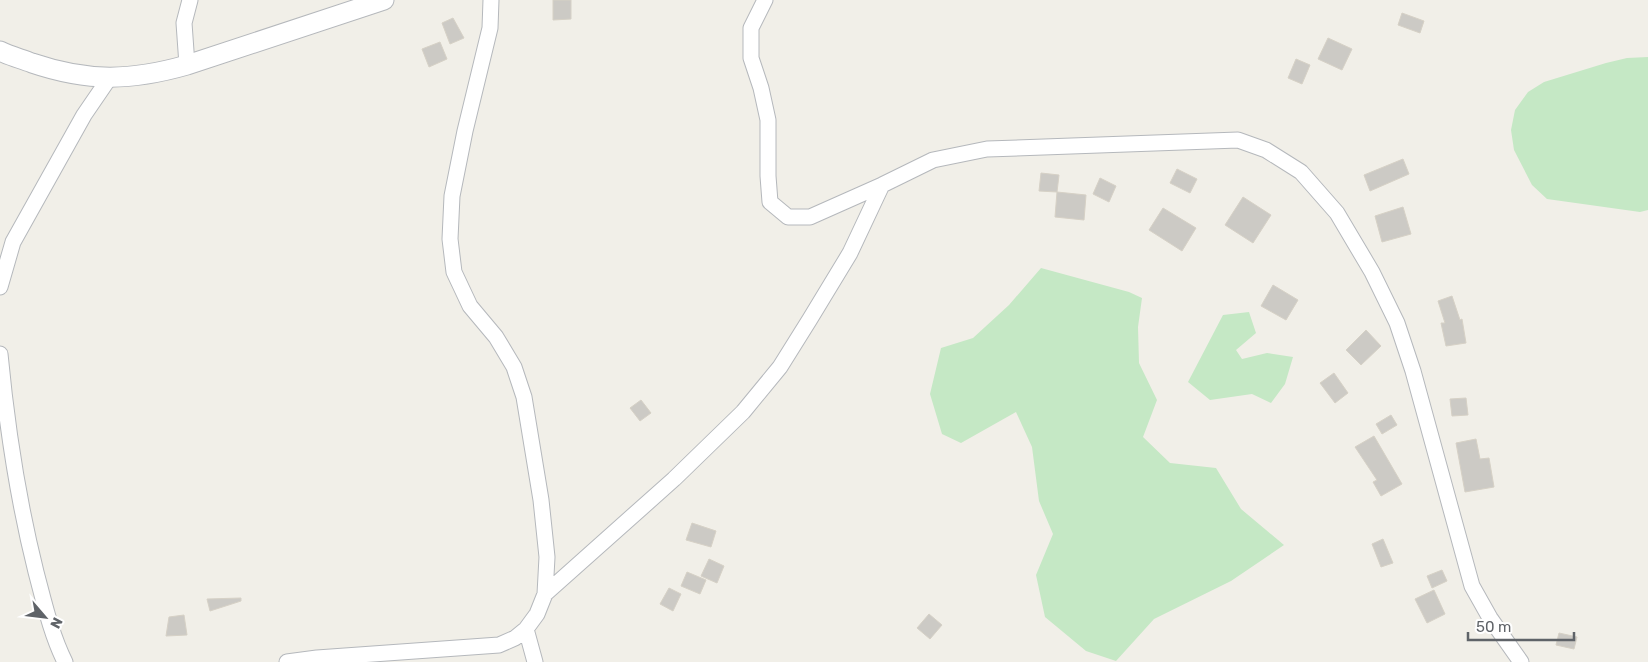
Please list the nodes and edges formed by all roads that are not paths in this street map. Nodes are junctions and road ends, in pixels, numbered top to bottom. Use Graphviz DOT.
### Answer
graph roads {
  1 [pos="190,0"];
  2 [pos="384,0"];
  3 [pos="491,0"];
  4 [pos="765,0"];
  5 [pos="0,51"];
  6 [pos="187,65"];
  7 [pos="110,77"];
  8 [pos="882,185"];
  9 [pos="0,287"];
  10 [pos="0,354"];
  11 [pos="545,594"];
  12 [pos="526,629"];
  13 [pos="66,662"];
  14 [pos="287,662"];
  15 [pos="535,662"];
  16 [pos="1521,662"];
  1 -- 6 [label="street"];
  2 -- 6 [label="street"];
  3 -- 11 [label="street"];
  4 -- 8 [label="street"];
  5 -- 7 [label="street"];
  6 -- 7 [label="street"];
  7 -- 9 [label="street"];
  8 -- 11 [label="street"];
  8 -- 16 [label="street"];
  10 -- 13 [label="street"];
  11 -- 12 [label="street"];
  12 -- 14 [label="street"];
  12 -- 15 [label="street"];
}
